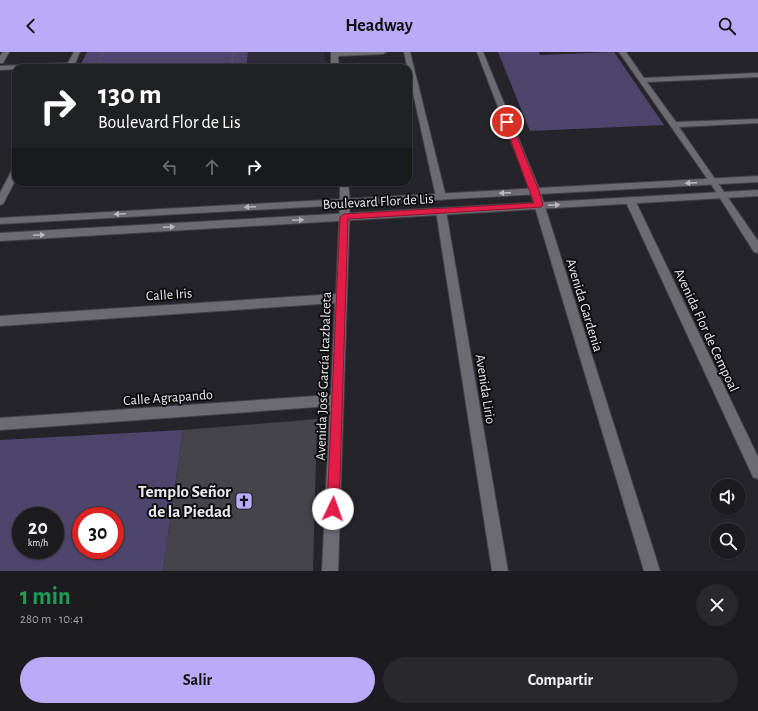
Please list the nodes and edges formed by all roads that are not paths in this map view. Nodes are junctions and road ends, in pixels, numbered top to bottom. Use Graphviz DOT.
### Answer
graph roads {
  1 [pos="6,52"];
  2 [pos="77,52"];
  3 [pos="383,52"];
  4 [pos="407,52"];
  5 [pos="480,52"];
  6 [pos="622,52"];
  7 [pos="334,53"];
  8 [pos="0,61"];
  9 [pos="71,64"];
  10 [pos="335,64"];
  11 [pos="410,64"];
  12 [pos="0,68"];
  13 [pos="12,68"];
  14 [pos="412,73"];
  15 [pos="758,74"];
  16 [pos="642,80"];
  17 [pos="758,121"];
  18 [pos="674,125"];
  19 [pos="12,178"];
  20 [pos="758,179"];
  21 [pos="714,182"];
  22 [pos="344,186"];
  23 [pos="535,191"];
  24 [pos="758,193"];
  25 [pos="723,195"];
  26 [pos="441,197"];
  27 [pos="630,200"];
  28 [pos="0,202"];
  29 [pos="345,202"];
  30 [pos="539,205"];
  31 [pos="441,211"];
  32 [pos="344,217"];
  33 [pos="0,221"];
  34 [pos="0,237"];
  35 [pos="758,249"];
  36 [pos="341,298"];
  37 [pos="0,321"];
  38 [pos="338,400"];
  39 [pos="0,424"];
  40 [pos="758,472"];
  41 [pos="330,571"];
  42 [pos="500,571"];
  43 [pos="652,571"];
  1 -- 8 [label="street"];
  2 -- 9 [label="street"];
  3 -- 7 [label="street"];
  4 -- 11 [label="street"];
  5 -- 23 [label="street, Avenida Gardenia"];
  6 -- 16 [label="street"];
  7 -- 10 [label="street"];
  12 -- 13 [label="street"];
  14 -- 26 [label="street"];
  15 -- 16 [label="street"];
  16 -- 18 [label="street"];
  17 -- 18 [label="street"];
  18 -- 21 [label="street"];
  19 -- 28 [label="street"];
  20 -- 21 [label="street, Boulevard Flor de Lis"];
  21 -- 23 [label="street, Boulevard Flor de Lis, one-way"];
  21 -- 25 [label="street"];
  22 -- 29 [label="street, Avenida José García Icazbalceta"];
  23 -- 26 [label="street, Boulevard Flor de Lis, one-way"];
  23 -- 30 [label="street, Avenida Gardenia"];
  24 -- 25 [label="street, Boulevard Flor de Lis"];
  25 -- 27 [label="street, Boulevard Flor de Lis"];
  25 -- 35 [label="street"];
  26 -- 29 [label="street, Boulevard Flor de Lis"];
  30 -- 27 [label="street, Boulevard Flor de Lis, one-way"];
  27 -- 40 [label="street, Avenida Flor de Cempoal"];
  29 -- 32 [label="street, Avenida José García Icazbalceta"];
  29 -- 33 [label="street, Boulevard Flor de Lis, one-way"];
  30 -- 31 [label="street, Boulevard Flor de Lis"];
  30 -- 43 [label="street, Avenida Gardenia"];
  31 -- 32 [label="street, Boulevard Flor de Lis"];
  31 -- 42 [label="street, Avenida Lirio"];
  34 -- 32 [label="street, Boulevard Flor de Lis, one-way"];
  32 -- 36 [label="street, Avenida José García Icazbalceta"];
  36 -- 37 [label="street, Calle Iris"];
  36 -- 38 [label="street, Avenida José García Icazbalceta"];
  38 -- 39 [label="street, Calle Agrapando"];
  38 -- 41 [label="street, Avenida José García Icazbalceta"];
}
